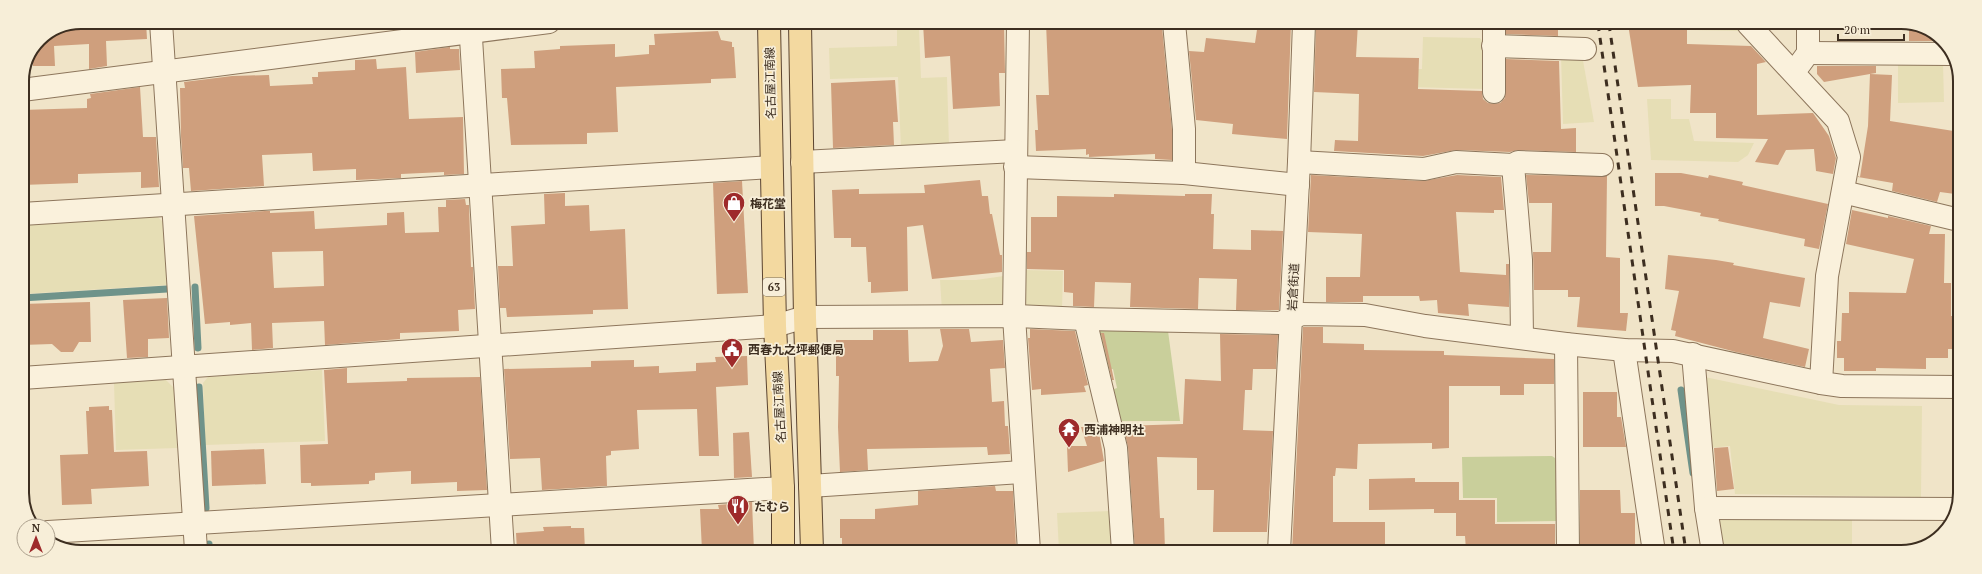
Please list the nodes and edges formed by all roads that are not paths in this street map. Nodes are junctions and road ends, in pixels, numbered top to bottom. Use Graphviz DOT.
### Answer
graph roads {
  1 [pos="161,29"];
  2 [pos="456,29"];
  3 [pos="470,29"];
  4 [pos="769,29"];
  5 [pos="800,29"];
  6 [pos="1018,29"];
  7 [pos="1175,29"];
  8 [pos="1304,29"];
  9 [pos="1494,29"];
  10 [pos="1753,29"];
  11 [pos="1808,29"];
  12 [pos="1493,46"];
  13 [pos="1585,49"];
  14 [pos="1808,53"];
  15 [pos="1945,54"];
  16 [pos="164,72"];
  17 [pos="1792,72"];
  18 [pos="29,89"];
  19 [pos="1494,92"];
  20 [pos="1015,159"];
  21 [pos="802,162"];
  22 [pos="1299,162"];
  23 [pos="1513,165"];
  24 [pos="1602,165"];
  25 [pos="771,167"];
  26 [pos="1184,173"];
  27 [pos="480,186"];
  28 [pos="1298,186"];
  29 [pos="1843,192"];
  30 [pos="173,205"];
  31 [pos="29,214"];
  32 [pos="1953,219"];
  33 [pos="1014,316"];
  34 [pos="805,317"];
  35 [pos="1085,319"];
  36 [pos="1291,319"];
  37 [pos="775,326"];
  38 [pos="1522,338"];
  39 [pos="1566,344"];
  40 [pos="490,346"];
  41 [pos="1624,350"];
  42 [pos="1692,354"];
  43 [pos="184,367"];
  44 [pos="29,378"];
  45 [pos="1821,383"];
  46 [pos="1953,387"];
  47 [pos="1023,472"];
  48 [pos="810,486"];
  49 [pos="783,488"];
  50 [pos="500,505"];
  51 [pos="1706,508"];
  52 [pos="1950,509"];
  53 [pos="194,524"];
  54 [pos="56,532"];
  55 [pos="196,545"];
  56 [pos="503,545"];
  57 [pos="783,545"];
  58 [pos="812,545"];
  59 [pos="1029,545"];
  60 [pos="1123,545"];
  61 [pos="1279,545"];
  62 [pos="1568,545"];
  63 [pos="1653,545"];
  64 [pos="1712,545"];
  1 -- 16 [label="street"];
  2 -- 16 [label="street"];
  3 -- 27 [label="street"];
  4 -- 25 [label="main road, 名古屋江南線 / 63"];
  5 -- 21 [label="main road"];
  6 -- 20 [label="street"];
  7 -- 26 [label="street"];
  8 -- 22 [label="street, 岩倉街道"];
  9 -- 12 [label="street"];
  10 -- 17 [label="street"];
  11 -- 14 [label="street"];
  12 -- 13 [label="street"];
  12 -- 19 [label="street"];
  14 -- 15 [label="street"];
  14 -- 17 [label="street"];
  16 -- 18 [label="street"];
  16 -- 30 [label="street"];
  17 -- 29 [label="street"];
  20 -- 21 [label="street"];
  20 -- 26 [label="street"];
  20 -- 33 [label="street"];
  21 -- 34 [label="main road"];
  22 -- 23 [label="street"];
  22 -- 28 [label="street, 岩倉街道"];
  23 -- 24 [label="street"];
  23 -- 38 [label="street"];
  25 -- 27 [label="street"];
  25 -- 37 [label="main road, 名古屋江南線 / 63"];
  26 -- 28 [label="street"];
  27 -- 30 [label="street"];
  27 -- 40 [label="street"];
  28 -- 36 [label="street, 岩倉街道"];
  29 -- 32 [label="street"];
  29 -- 45 [label="street"];
  30 -- 31 [label="street"];
  30 -- 43 [label="street"];
  33 -- 34 [label="street"];
  33 -- 35 [label="street"];
  33 -- 47 [label="street"];
  34 -- 37 [label="street"];
  34 -- 48 [label="main road"];
  35 -- 36 [label="street"];
  35 -- 60 [label="street"];
  36 -- 38 [label="street"];
  36 -- 61 [label="street, 岩倉街道"];
  37 -- 40 [label="street"];
  37 -- 49 [label="main road, 名古屋江南線 / 63"];
  38 -- 39 [label="street"];
  39 -- 41 [label="street"];
  39 -- 62 [label="street"];
  40 -- 43 [label="street"];
  40 -- 50 [label="street"];
  41 -- 42 [label="street"];
  41 -- 63 [label="street"];
  42 -- 45 [label="street"];
  42 -- 51 [label="street"];
  43 -- 44 [label="street"];
  43 -- 53 [label="street"];
  45 -- 46 [label="street"];
  47 -- 48 [label="street"];
  47 -- 59 [label="street"];
  48 -- 58 [label="main road"];
  49 -- 50 [label="street"];
  49 -- 57 [label="main road, 名古屋江南線 / 63"];
  50 -- 53 [label="street"];
  50 -- 56 [label="street"];
  51 -- 52 [label="street"];
  51 -- 64 [label="street"];
  53 -- 54 [label="street"];
  53 -- 55 [label="street"];
}
